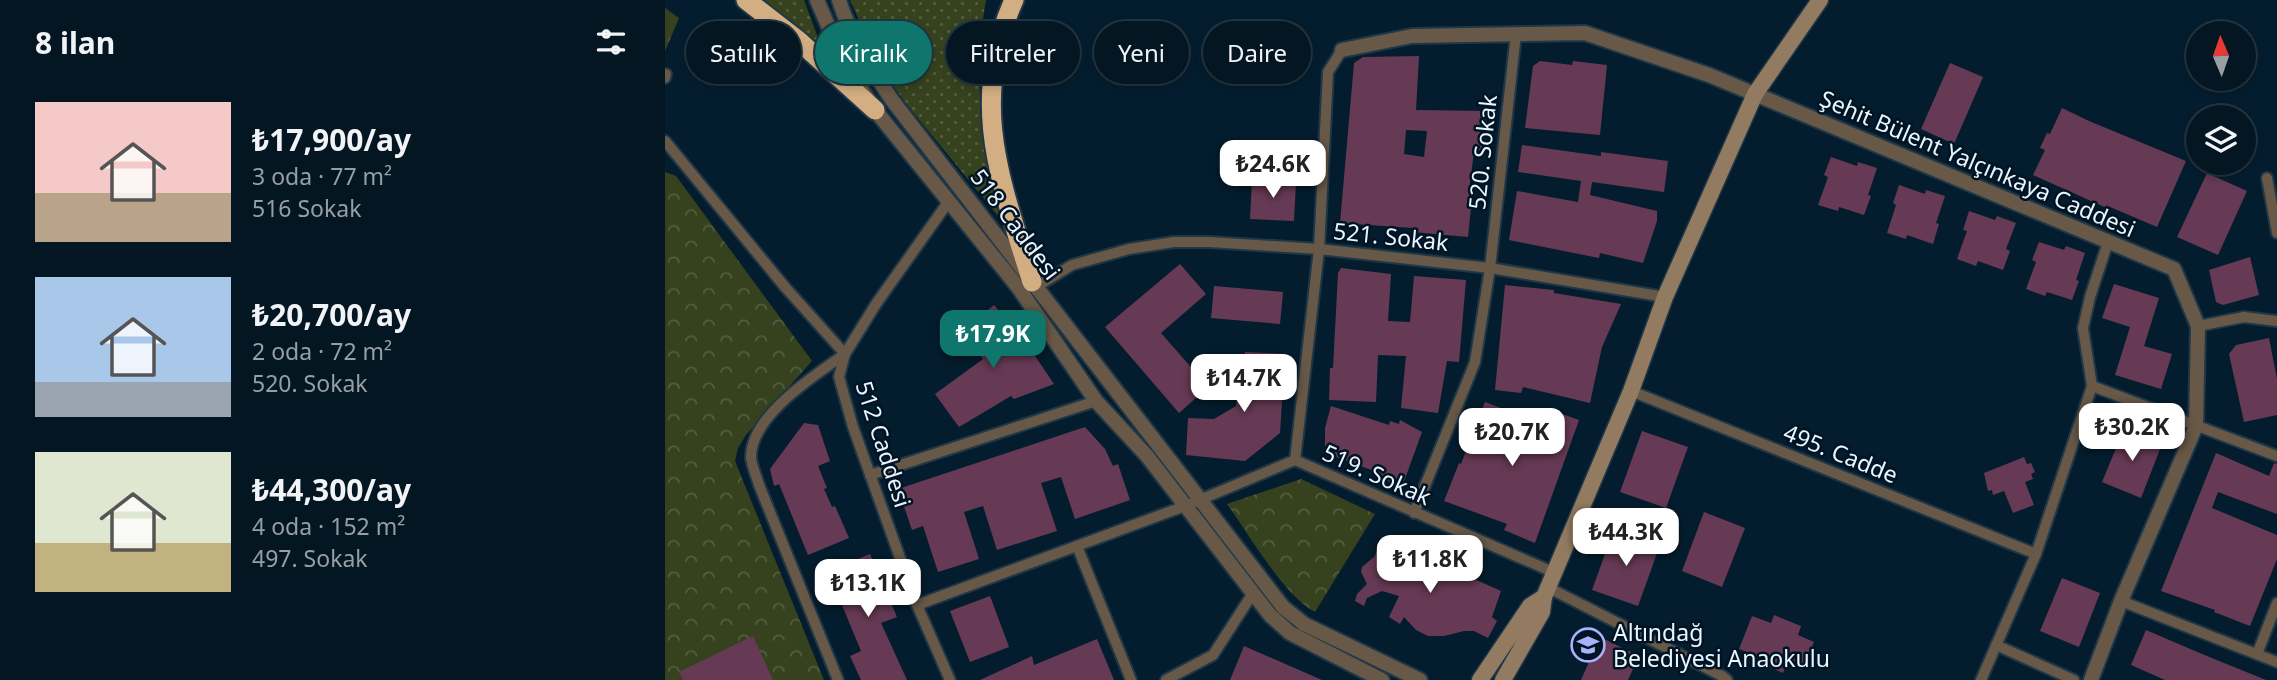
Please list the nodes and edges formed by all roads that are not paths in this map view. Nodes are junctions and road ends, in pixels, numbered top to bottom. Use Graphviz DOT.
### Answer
graph roads {
  1 [pos="746,0"];
  2 [pos="817,0"];
  3 [pos="839,0"];
  4 [pos="1014,0"];
  5 [pos="1820,0"];
  6 [pos="1516,34"];
  7 [pos="1342,50"];
  8 [pos="1755,94"];
  9 [pos="875,110"];
  10 [pos="665,141"];
  11 [pos="2267,178"];
  12 [pos="949,201"];
  13 [pos="2277,233"];
  14 [pos="2108,242"];
  15 [pos="1319,249"];
  16 [pos="1490,268"];
  17 [pos="1034,285"];
  18 [pos="1665,298"];
  19 [pos="2277,321"];
  20 [pos="2198,326"];
  21 [pos="845,355"];
  22 [pos="2092,386"];
  23 [pos="1631,391"];
  24 [pos="1096,401"];
  25 [pos="2196,425"];
  26 [pos="2277,456"];
  27 [pos="1295,460"];
  28 [pos="870,475"];
  29 [pos="1200,500"];
  30 [pos="1185,506"];
  31 [pos="1414,513"];
  32 [pos="1077,546"];
  33 [pos="2036,554"];
  34 [pos="1548,585"];
  35 [pos="1253,593"];
  36 [pos="2121,601"];
  37 [pos="2277,604"];
  38 [pos="917,605"];
  39 [pos="1996,645"];
  40 [pos="2256,654"];
  41 [pos="2277,662"];
  42 [pos="838,680"];
  43 [pos="950,680"];
  44 [pos="1131,680"];
  45 [pos="1166,680"];
  46 [pos="1382,680"];
  47 [pos="1420,680"];
  48 [pos="1479,680"];
  49 [pos="1503,680"];
  50 [pos="1727,680"];
  51 [pos="1980,680"];
  52 [pos="2074,680"];
  53 [pos="2091,680"];
  1 -- 9 [label="highway"];
  2 -- 9 [label="street, 518 Caddesi"];
  3 -- 17 [label="street, 518 Caddesi"];
  4 -- 17 [label="highway"];
  5 -- 8 [label="main road"];
  6 -- 7 [label="street, Şehit Bülent Yalçınkaya Caddesi"];
  6 -- 8 [label="street, Şehit Bülent Yalçınkaya Caddesi"];
  6 -- 16 [label="street, 520. Sokak"];
  7 -- 15 [label="street"];
  8 -- 14 [label="street, Şehit Bülent Yalçınkaya Caddesi"];
  8 -- 18 [label="main road"];
  9 -- 12 [label="street, 518 Caddesi"];
  10 -- 21 [label="street"];
  11 -- 13 [label="street"];
  12 -- 21 [label="street, 512 Caddesi"];
  12 -- 24 [label="street, 518 Caddesi"];
  14 -- 20 [label="street, Şehit Bülent Yalçınkaya Caddesi"];
  14 -- 22 [label="street"];
  15 -- 16 [label="street, 521. Sokak"];
  15 -- 17 [label="street, 521. Sokak"];
  15 -- 27 [label="street"];
  16 -- 18 [label="street, 521. Sokak"];
  16 -- 31 [label="street, 520. Sokak"];
  17 -- 29 [label="street, 518 Caddesi"];
  18 -- 23 [label="main road"];
  19 -- 20 [label="street"];
  20 -- 25 [label="street, Şehit Bülent Yalçınkaya Caddesi"];
  21 -- 28 [label="street, 512 Caddesi"];
  21 -- 42 [label="street"];
  22 -- 25 [label="street"];
  22 -- 33 [label="street"];
  23 -- 33 [label="street, 495. Cadde"];
  23 -- 34 [label="main road"];
  24 -- 28 [label="street"];
  24 -- 30 [label="street, 518 Caddesi"];
  25 -- 26 [label="street"];
  25 -- 36 [label="street, Şehit Bülent Yalçınkaya Caddesi"];
  27 -- 29 [label="street, 519. Sokak"];
  27 -- 31 [label="street, 519. Sokak"];
  28 -- 38 [label="street, 512 Caddesi"];
  29 -- 30 [label="street, 519. Sokak"];
  29 -- 47 [label="street, 518 Caddesi"];
  30 -- 32 [label="street, 519. Sokak"];
  30 -- 35 [label="street, 518 Caddesi"];
  31 -- 34 [label="street, 519. Sokak"];
  32 -- 38 [label="street, 519. Sokak"];
  32 -- 44 [label="street"];
  33 -- 39 [label="street"];
  34 -- 48 [label="main road"];
  34 -- 49 [label="main road"];
  34 -- 50 [label="street, 519. Sokak"];
  35 -- 45 [label="street"];
  35 -- 46 [label="street, 518 Caddesi"];
  36 -- 40 [label="street"];
  36 -- 53 [label="street, Şehit Bülent Yalçınkaya Caddesi"];
  37 -- 40 [label="street"];
  38 -- 43 [label="street, 512 Caddesi"];
  39 -- 51 [label="street"];
  39 -- 52 [label="street"];
  40 -- 41 [label="street"];
}
